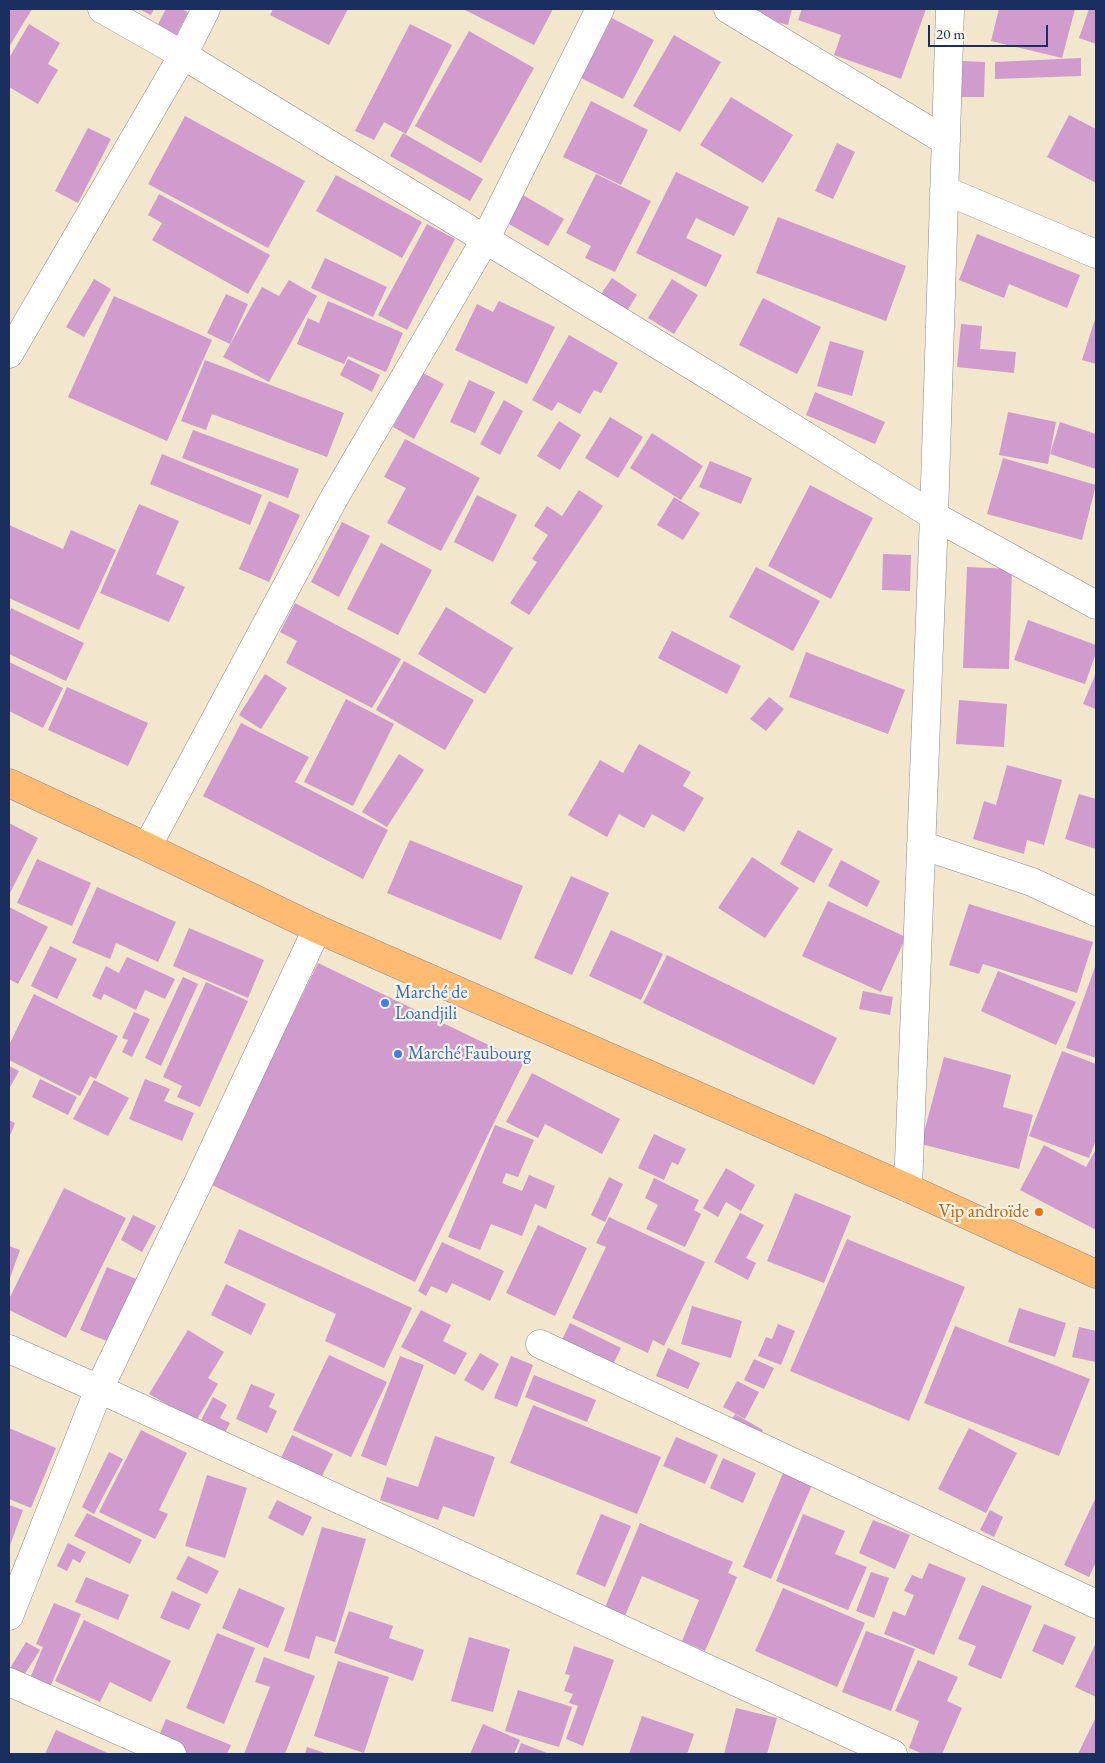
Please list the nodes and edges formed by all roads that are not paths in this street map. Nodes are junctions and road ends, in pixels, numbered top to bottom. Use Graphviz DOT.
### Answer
graph roads {
  1 [pos="102,9"];
  2 [pos="206,9"];
  3 [pos="600,9"];
  4 [pos="728,9"];
  5 [pos="950,9"];
  6 [pos="183,55"];
  7 [pos="946,141"];
  8 [pos="944,190"];
  9 [pos="486,240"];
  10 [pos="1096,254"];
  11 [pos="9,354"];
  12 [pos="934,516"];
  13 [pos="1096,605"];
  14 [pos="9,783"];
  15 [pos="921,845"];
  16 [pos="147,847"];
  17 [pos="1096,912"];
  18 [pos="317,929"];
  19 [pos="908,1188"];
  20 [pos="1096,1274"];
  21 [pos="540,1344"];
  22 [pos="9,1349"];
  23 [pos="99,1389"];
  24 [pos="1096,1604"];
  25 [pos="9,1616"];
  26 [pos="9,1682"];
  27 [pos="172,1754"];
  28 [pos="893,1754"];
  1 -- 6 [label="street"];
  2 -- 6 [label="street"];
  3 -- 9 [label="street"];
  4 -- 7 [label="street"];
  5 -- 7 [label="street"];
  6 -- 9 [label="street"];
  6 -- 11 [label="street"];
  7 -- 8 [label="street"];
  8 -- 10 [label="street"];
  8 -- 12 [label="street"];
  9 -- 12 [label="street"];
  9 -- 16 [label="street"];
  12 -- 13 [label="street"];
  12 -- 15 [label="street"];
  14 -- 16 [label="highway"];
  15 -- 17 [label="street"];
  15 -- 19 [label="street"];
  16 -- 18 [label="highway"];
  18 -- 19 [label="highway"];
  18 -- 23 [label="street"];
  19 -- 20 [label="highway"];
  21 -- 24 [label="street"];
  22 -- 23 [label="street"];
  23 -- 25 [label="street"];
  23 -- 28 [label="street"];
  26 -- 27 [label="street"];
}
